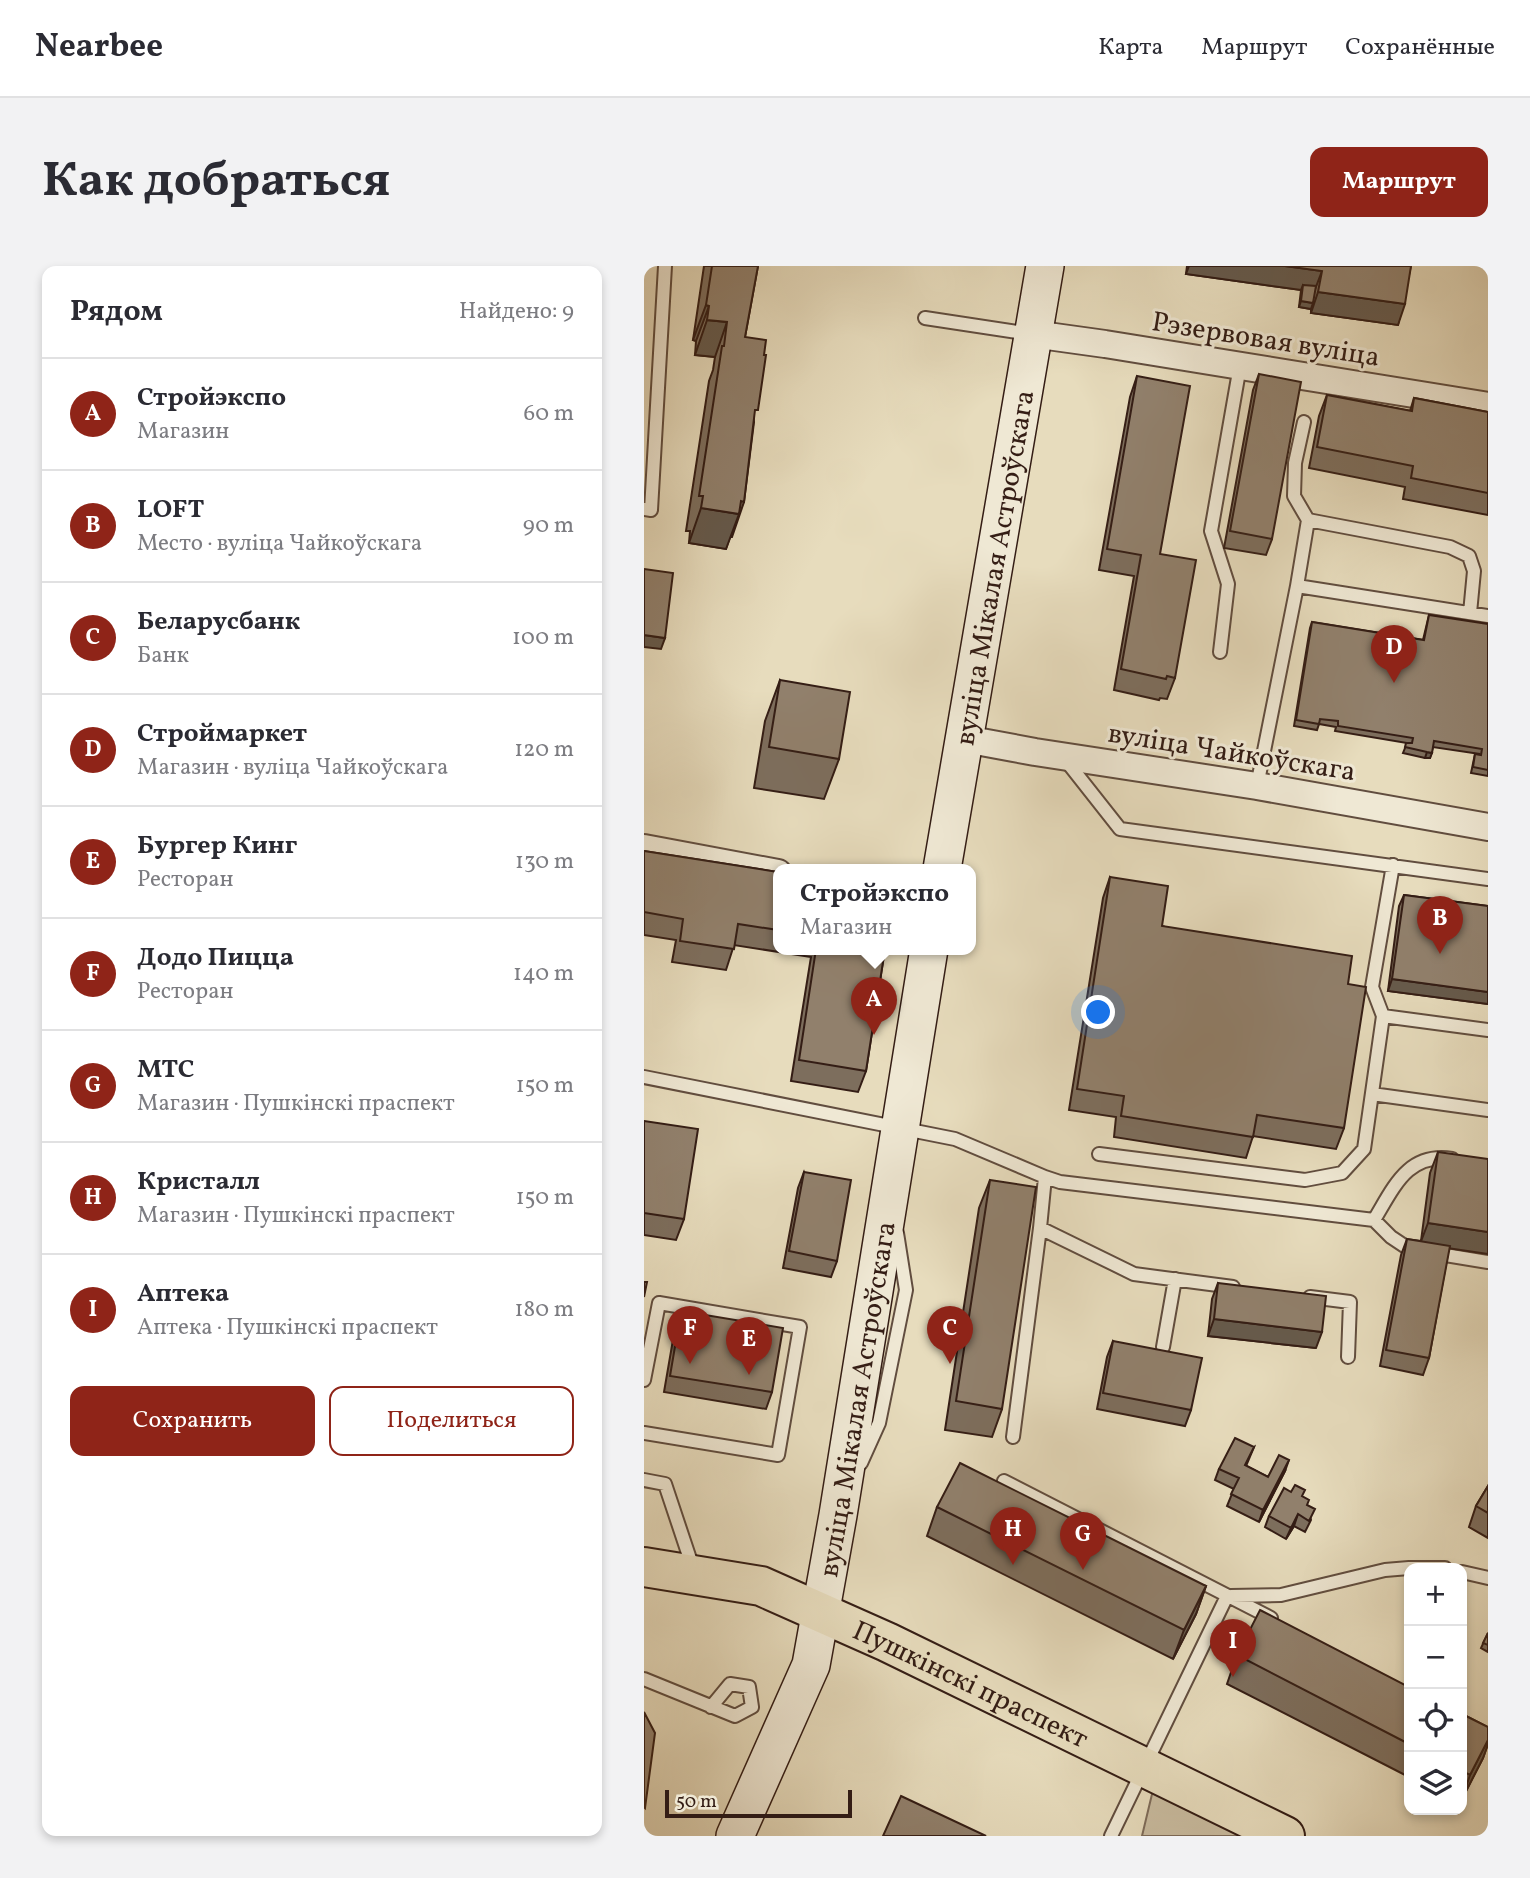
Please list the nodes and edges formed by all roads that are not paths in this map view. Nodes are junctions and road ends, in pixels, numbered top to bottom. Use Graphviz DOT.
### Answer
graph roads {
  1 [pos="665,266"];
  2 [pos="1045,266"];
  3 [pos="925,318"];
  4 [pos="1033,334"];
  5 [pos="1240,366"];
  6 [pos="1488,406"];
  7 [pos="1304,422"];
  8 [pos="644,509"];
  9 [pos="1308,520"];
  10 [pos="1297,586"];
  11 [pos="1470,613"];
  12 [pos="1488,616"];
  13 [pos="1220,652"];
  14 [pos="965,739"];
  15 [pos="1062,755"];
  16 [pos="1257,786"];
  17 [pos="1488,827"];
  18 [pos="644,848"];
  19 [pos="943,864"];
  20 [pos="1393,865"];
  21 [pos="773,872"];
  22 [pos="1488,879"];
  23 [pos="928,955"];
  24 [pos="1383,1016"];
  25 [pos="1488,1030"];
  26 [pos="644,1077"];
  27 [pos="1373,1094"];
  28 [pos="1488,1110"];
  29 [pos="902,1128"];
  30 [pos="1100,1154"];
  31 [pos="1467,1161"];
  32 [pos="1045,1177"];
  33 [pos="1374,1220"];
  34 [pos="1040,1228"];
  35 [pos="1488,1262"];
  36 [pos="1174,1279"];
  37 [pos="1242,1288"];
  38 [pos="1296,1295"];
  39 [pos="1163,1347"];
  40 [pos="1348,1357"];
  41 [pos="644,1380"];
  42 [pos="644,1433"];
  43 [pos="1013,1437"];
  44 [pos="644,1480"];
  45 [pos="1004,1481"];
  46 [pos="644,1567"];
  47 [pos="1404,1568"];
  48 [pos="1467,1573"];
  49 [pos="695,1575"];
  50 [pos="1488,1578"];
  51 [pos="1227,1596"];
  52 [pos="822,1612"];
  53 [pos="1289,1627"];
  54 [pos="644,1679"];
  55 [pos="711,1707"];
  56 [pos="1145,1767"];
  57 [pos="735,1836"];
  58 [pos="1111,1836"];
  59 [pos="1285,1836"];
  1 -- 8 [label="lane"];
  2 -- 4 [label="main road, вуліца Мікалая Астроўскага"];
  3 -- 4 [label="lane"];
  4 -- 5 [label="street, Рэзервовая вуліца"];
  4 -- 14 [label="main road, вуліца Мікалая Астроўскага"];
  5 -- 6 [label="street, Рэзервовая вуліца"];
  5 -- 13 [label="lane"];
  7 -- 9 [label="lane"];
  9 -- 10 [label="lane"];
  9 -- 11 [label="lane"];
  10 -- 11 [label="lane"];
  10 -- 16 [label="lane"];
  11 -- 12 [label="lane"];
  14 -- 15 [label="street, вуліца Чайкоўскага"];
  14 -- 19 [label="main road, вуліца Мікалая Астроўскага"];
  15 -- 16 [label="street, вуліца Чайкоўскага"];
  15 -- 20 [label="lane"];
  16 -- 17 [label="street, вуліца Чайкоўскага"];
  18 -- 21 [label="street"];
  20 -- 22 [label="lane"];
  20 -- 24 [label="lane"];
  23 -- 29 [label="main road, вуліца Мікалая Астроўскага"];
  24 -- 25 [label="lane"];
  24 -- 27 [label="lane"];
  26 -- 29 [label="lane"];
  27 -- 28 [label="lane"];
  27 -- 30 [label="lane"];
  29 -- 32 [label="lane"];
  29 -- 52 [label="main road, вуліца Мікалая Астроўскага"];
  31 -- 33 [label="lane"];
  32 -- 33 [label="lane"];
  32 -- 34 [label="lane"];
  33 -- 35 [label="lane"];
  34 -- 36 [label="lane"];
  34 -- 43 [label="lane"];
  36 -- 37 [label="lane"];
  36 -- 39 [label="lane"];
  38 -- 40 [label="lane"];
  41 -- 42 [label="lane"];
  44 -- 49 [label="lane"];
  45 -- 51 [label="lane"];
  46 -- 49 [label="main road, Пушкінскі праспект"];
  47 -- 51 [label="lane"];
  48 -- 50 [label="lane"];
  49 -- 52 [label="main road, Пушкінскі праспект"];
  51 -- 53 [label="lane"];
  51 -- 56 [label="lane"];
  52 -- 56 [label="main road, Пушкінскі праспект"];
  52 -- 57 [label="main road, вуліца Мікалая Астроўскага"];
  54 -- 55 [label="lane"];
  56 -- 58 [label="lane"];
  56 -- 59 [label="main road, Пушкінскі праспект"];
}
